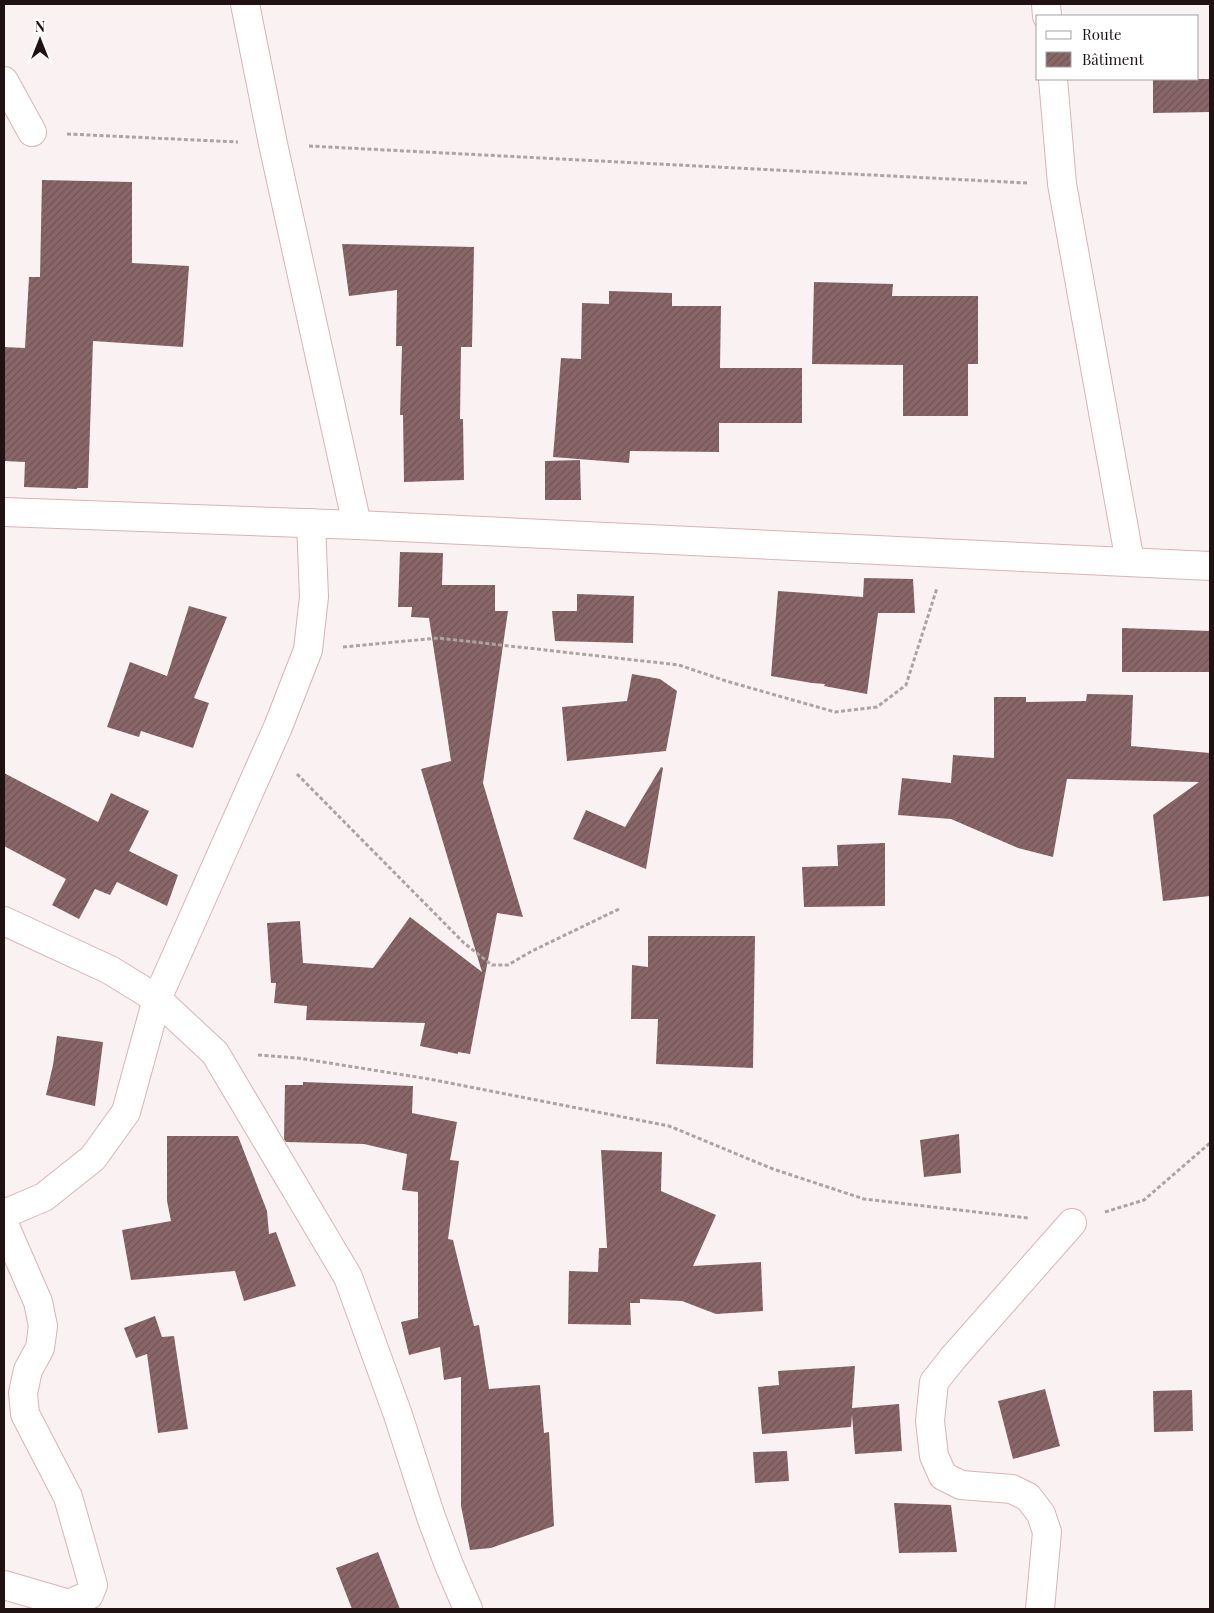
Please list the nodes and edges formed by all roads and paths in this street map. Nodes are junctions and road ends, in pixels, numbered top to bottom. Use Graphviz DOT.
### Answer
graph roads {
  1 [pos="245,4"];
  2 [pos="1053,80"];
  3 [pos="4,81"];
  4 [pos="32,132"];
  5 [pos="273,144"];
  6 [pos="1062,184"];
  7 [pos="4,512"];
  8 [pos="311,523"];
  9 [pos="357,525"];
  10 [pos="948,554"];
  11 [pos="1130,562"];
  12 [pos="1210,566"];
  13 [pos="308,650"];
  14 [pos="270,746"];
  15 [pos="619,909"];
  16 [pos="4,921"];
  17 [pos="157,999"];
  18 [pos="215,1053"];
  19 [pos="1210,1144"];
  20 [pos="4,1214"];
  21 [pos="1072,1223"];
  22 [pos="4,1224"];
  23 [pos="4,1585"];
  24 [pos="468,1609"];
  25 [pos="1040,1609"];
  1 -- 5 [label="street"];
  2 -- 6 [label="street"];
  3 -- 4 [label="street"];
  4 -- 5 [label="path"];
  5 -- 6 [label="path"];
  5 -- 9 [label="street"];
  6 -- 11 [label="street"];
  7 -- 8 [label="street"];
  8 -- 9 [label="street"];
  8 -- 13 [label="street"];
  9 -- 10 [label="street"];
  10 -- 11 [label="street"];
  10 -- 13 [label="path"];
  11 -- 12 [label="street"];
  13 -- 14 [label="street"];
  14 -- 15 [label="path"];
  14 -- 17 [label="street"];
  16 -- 17 [label="street"];
  17 -- 18 [label="street"];
  17 -- 20 [label="street"];
  18 -- 21 [label="path"];
  18 -- 24 [label="street"];
  19 -- 21 [label="path"];
  21 -- 25 [label="street"];
  22 -- 23 [label="street"];
}
